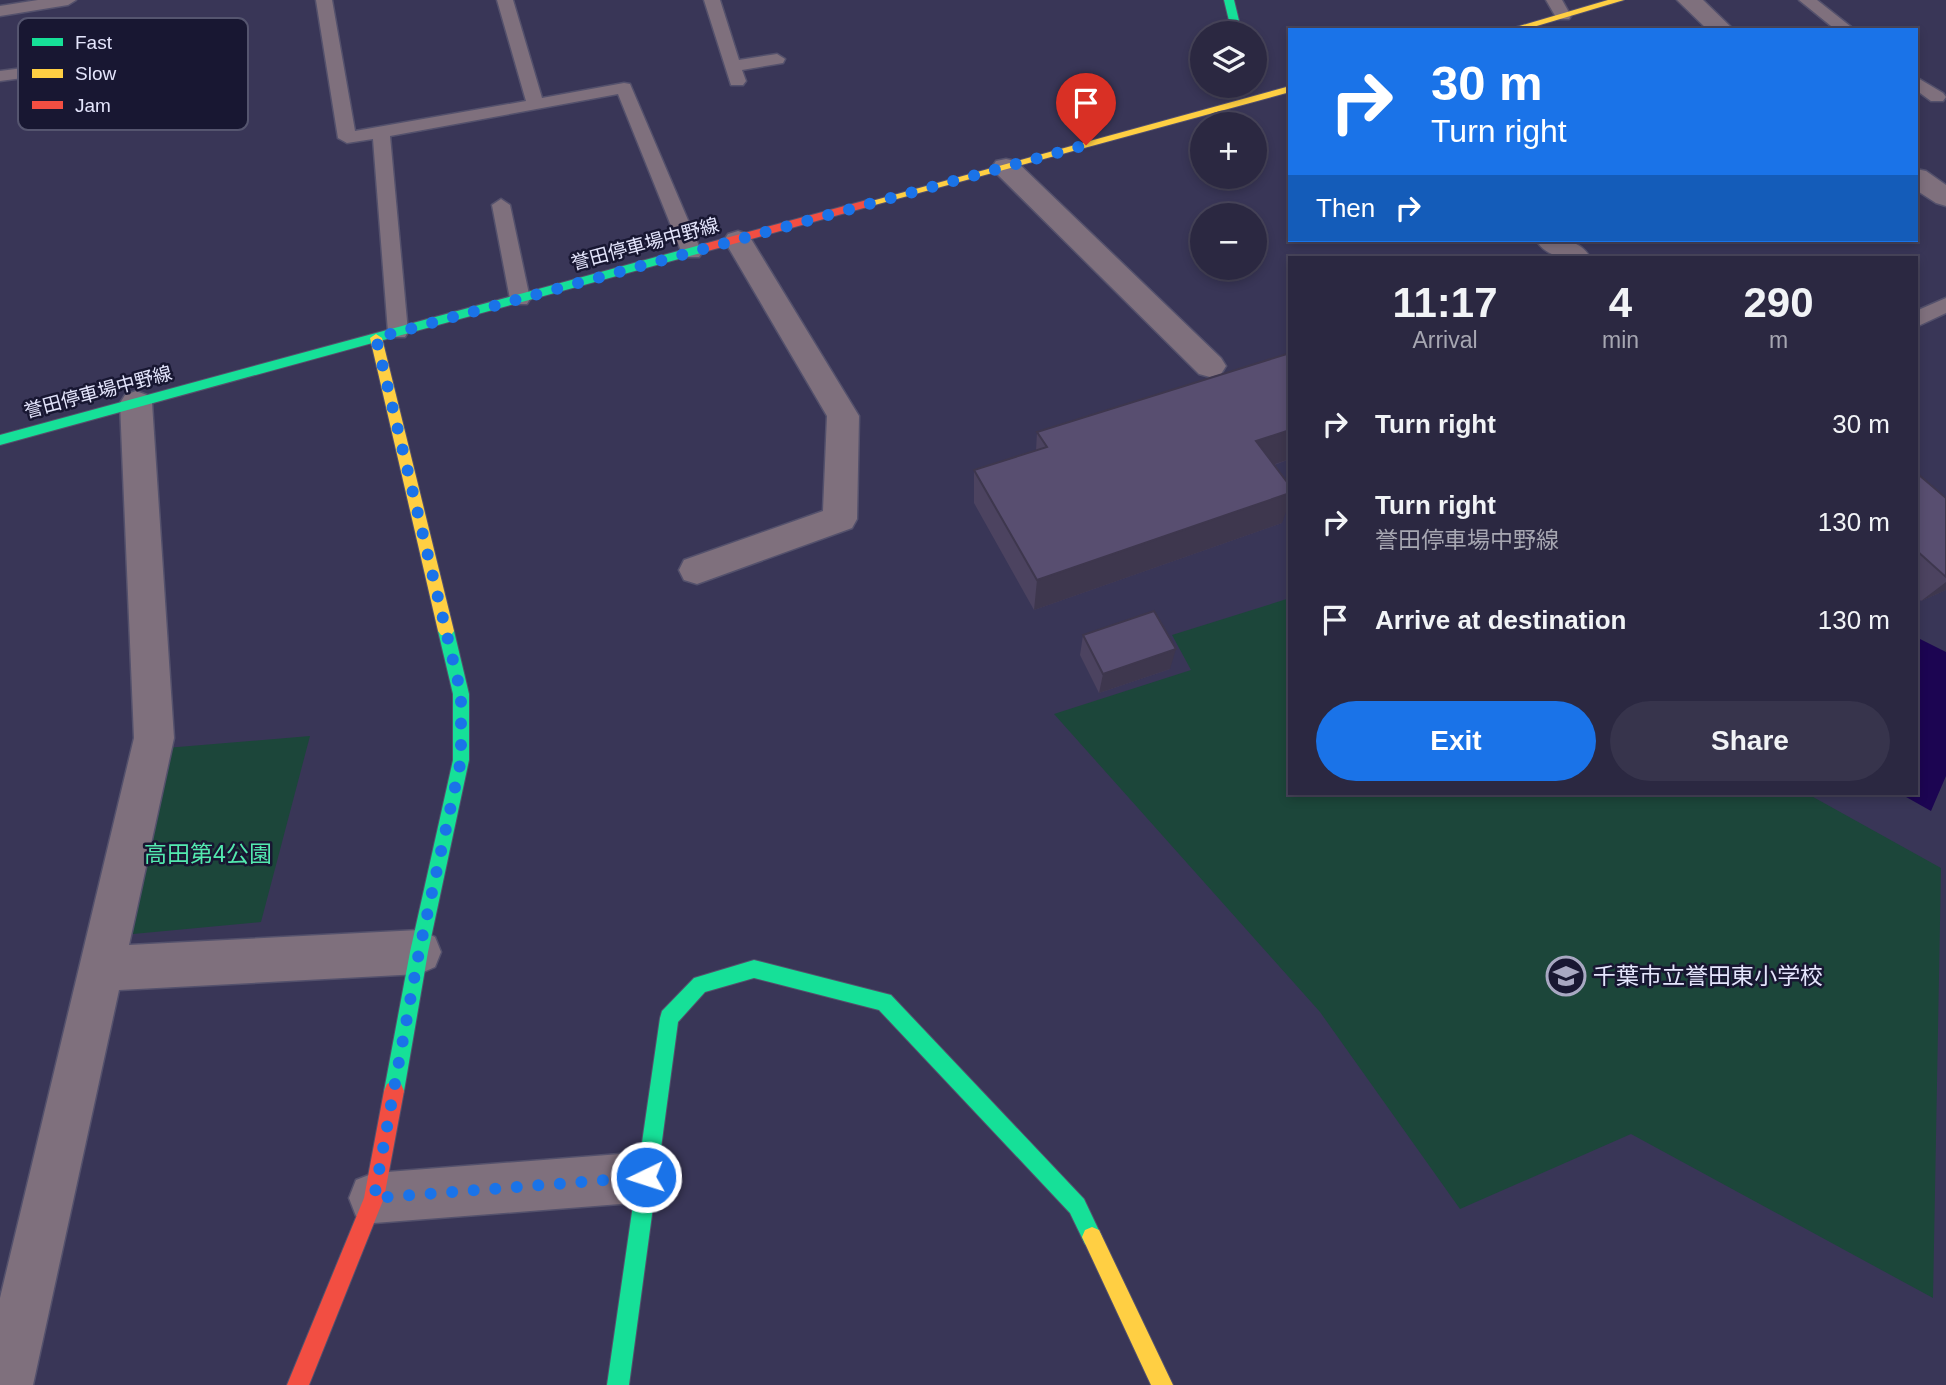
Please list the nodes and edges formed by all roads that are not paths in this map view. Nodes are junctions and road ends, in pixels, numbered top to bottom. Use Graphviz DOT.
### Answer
graph roads {
  1 [pos="68,0"];
  2 [pos="324,0"];
  3 [pos="505,0"];
  4 [pos="712,0"];
  5 [pos="1229,0"];
  6 [pos="1554,0"];
  7 [pos="1619,0"];
  8 [pos="1689,0"];
  9 [pos="1807,0"];
  10 [pos="0,12"];
  11 [pos="1563,16"];
  12 [pos="1234,21"];
  13 [pos="1518,28"];
  14 [pos="1720,28"];
  15 [pos="1844,28"];
  16 [pos="777,59"];
  17 [pos="18,73"];
  18 [pos="0,76"];
  19 [pos="1918,83"];
  20 [pos="1267,88"];
  21 [pos="1288,90"];
  22 [pos="1271,94"];
  23 [pos="1937,97"];
  24 [pos="535,103"];
  25 [pos="381,132"];
  26 [pos="1006,167"];
  27 [pos="1918,178"];
  28 [pos="1946,197"];
  29 [pos="501,205"];
  30 [pos="738,240"];
  31 [pos="1553,242"];
  32 [pos="692,253"];
  33 [pos="1574,256"];
  34 [pos="520,299"];
  35 [pos="1946,305"];
  36 [pos="1918,319"];
  37 [pos="398,332"];
  38 [pos="376,338"];
  39 [pos="1209,366"];
  40 [pos="136,403"];
  41 [pos="0,440"];
  42 [pos="697,570"];
  43 [pos="419,952"];
  44 [pos="101,969"];
  45 [pos="646,1177"];
  46 [pos="374,1198"];
  47 [pos="5,1385"];
  48 [pos="298,1385"];
  49 [pos="618,1385"];
  50 [pos="1162,1385"];
  1 -- 10 [label="lane"];
  2 -- 25 [label="lane"];
  3 -- 24 [label="lane"];
  4 -- 16 [label="lane"];
  5 -- 12 [label="street"];
  6 -- 11 [label="lane"];
  7 -- 11 [label="street"];
  8 -- 14 [label="street"];
  9 -- 15 [label="lane"];
  11 -- 13 [label="street"];
  17 -- 18 [label="lane"];
  19 -- 23 [label="lane"];
  20 -- 22 [label="street"];
  21 -- 22 [label="street, 誉田停車場中野線"];
  22 -- 26 [label="street, 誉田停車場中野線"];
  24 -- 25 [label="lane"];
  24 -- 32 [label="lane"];
  25 -- 37 [label="lane"];
  26 -- 30 [label="street, 誉田停車場中野線"];
  26 -- 39 [label="street"];
  27 -- 28 [label="street"];
  29 -- 34 [label="lane"];
  30 -- 32 [label="street, 誉田停車場中野線"];
  30 -- 42 [label="street"];
  31 -- 33 [label="street"];
  32 -- 34 [label="street, 誉田停車場中野線"];
  34 -- 37 [label="street, 誉田停車場中野線"];
  35 -- 36 [label="lane"];
  37 -- 38 [label="street, 誉田停車場中野線"];
  38 -- 40 [label="street, 誉田停車場中野線"];
  38 -- 43 [label="street"];
  40 -- 41 [label="street, 誉田停車場中野線"];
  40 -- 44 [label="street"];
  43 -- 44 [label="street"];
  43 -- 46 [label="street"];
  44 -- 47 [label="street"];
  45 -- 46 [label="street"];
  45 -- 49 [label="street"];
  45 -- 50 [label="street"];
  46 -- 48 [label="street"];
}
